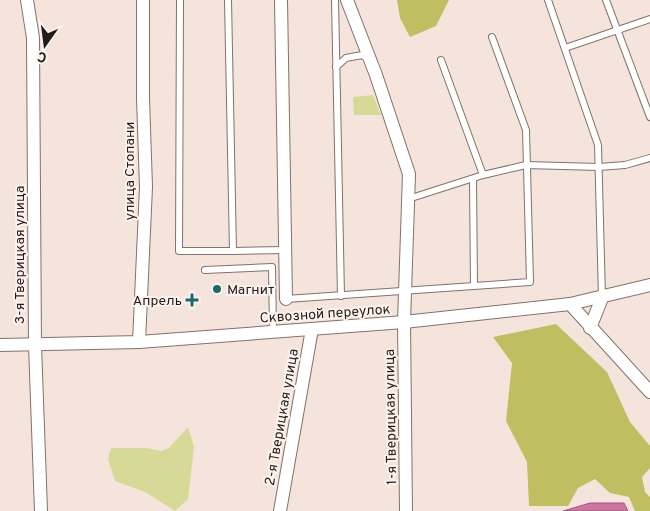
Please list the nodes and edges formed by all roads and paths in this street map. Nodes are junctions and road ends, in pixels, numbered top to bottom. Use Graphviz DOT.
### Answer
graph roads {
  1 [pos="28,0"];
  2 [pos="143,0"];
  3 [pos="180,0"];
  4 [pos="228,0"];
  5 [pos="281,0"];
  6 [pos="335,0"];
  7 [pos="346,0"];
  8 [pos="548,0"];
  9 [pos="606,0"];
  10 [pos="650,20"];
  11 [pos="617,30"];
  12 [pos="492,37"];
  13 [pos="565,48"];
  14 [pos="441,60"];
  15 [pos="371,61"];
  16 [pos="336,67"];
  17 [pos="650,117"];
  18 [pos="650,158"];
  19 [pos="526,165"];
  20 [pos="599,167"];
  21 [pos="483,176"];
  22 [pos="473,178"];
  23 [pos="408,199"];
  24 [pos="233,250"];
  25 [pos="285,250"];
  26 [pos="205,270"];
  27 [pos="650,285"];
  28 [pos="474,286"];
  29 [pos="405,292"];
  30 [pos="342,296"];
  31 [pos="602,298"];
  32 [pos="286,299"];
  33 [pos="570,304"];
  34 [pos="404,322"];
  35 [pos="590,328"];
  36 [pos="312,329"];
  37 [pos="272,332"];
  38 [pos="139,342"];
  39 [pos="35,344"];
  40 [pos="0,345"];
  41 [pos="650,392"];
  42 [pos="41,511"];
  43 [pos="280,511"];
  44 [pos="406,511"];
  1 -- 39 [label="street, 3-я Тверицкая улица"];
  2 -- 38 [label="street, улица Стопани"];
  3 -- 24 [label="lane"];
  4 -- 24 [label="lane"];
  5 -- 25 [label="street"];
  6 -- 16 [label="lane"];
  7 -- 15 [label="street, 1-я Тверицкая улица"];
  8 -- 13 [label="lane"];
  9 -- 11 [label="lane"];
  10 -- 11 [label="lane"];
  11 -- 13 [label="lane"];
  11 -- 17 [label="lane"];
  12 -- 19 [label="lane"];
  13 -- 20 [label="lane"];
  14 -- 21 [label="lane"];
  15 -- 16 [label="lane"];
  15 -- 23 [label="street, 1-я Тверицкая улица"];
  16 -- 30 [label="lane"];
  18 -- 20 [label="lane"];
  19 -- 20 [label="lane"];
  19 -- 21 [label="lane"];
  19 -- 28 [label="lane"];
  20 -- 31 [label="lane"];
  21 -- 22 [label="lane"];
  22 -- 23 [label="lane"];
  22 -- 28 [label="lane"];
  23 -- 29 [label="street, 1-я Тверицкая улица"];
  24 -- 25 [label="lane"];
  25 -- 32 [label="street"];
  26 -- 37 [label="lane"];
  27 -- 31 [label="street, Сквозной переулок"];
  28 -- 29 [label="lane"];
  29 -- 30 [label="lane"];
  29 -- 34 [label="street, 1-я Тверицкая улица"];
  30 -- 32 [label="lane"];
  31 -- 33 [label="street, Сквозной переулок"];
  31 -- 35 [label="street"];
  33 -- 34 [label="street, Сквозной переулок"];
  33 -- 35 [label="street"];
  34 -- 36 [label="street, Сквозной переулок"];
  34 -- 44 [label="street, 1-я Тверицкая улица"];
  35 -- 41 [label="street"];
  36 -- 37 [label="street, Сквозной переулок"];
  36 -- 43 [label="street, 2-я Тверицкая улица"];
  37 -- 38 [label="street, Сквозной переулок"];
  38 -- 39 [label="street, Сквозной переулок"];
  39 -- 40 [label="street, Сквозной переулок"];
  39 -- 42 [label="street, 3-я Тверицкая улица"];
}
